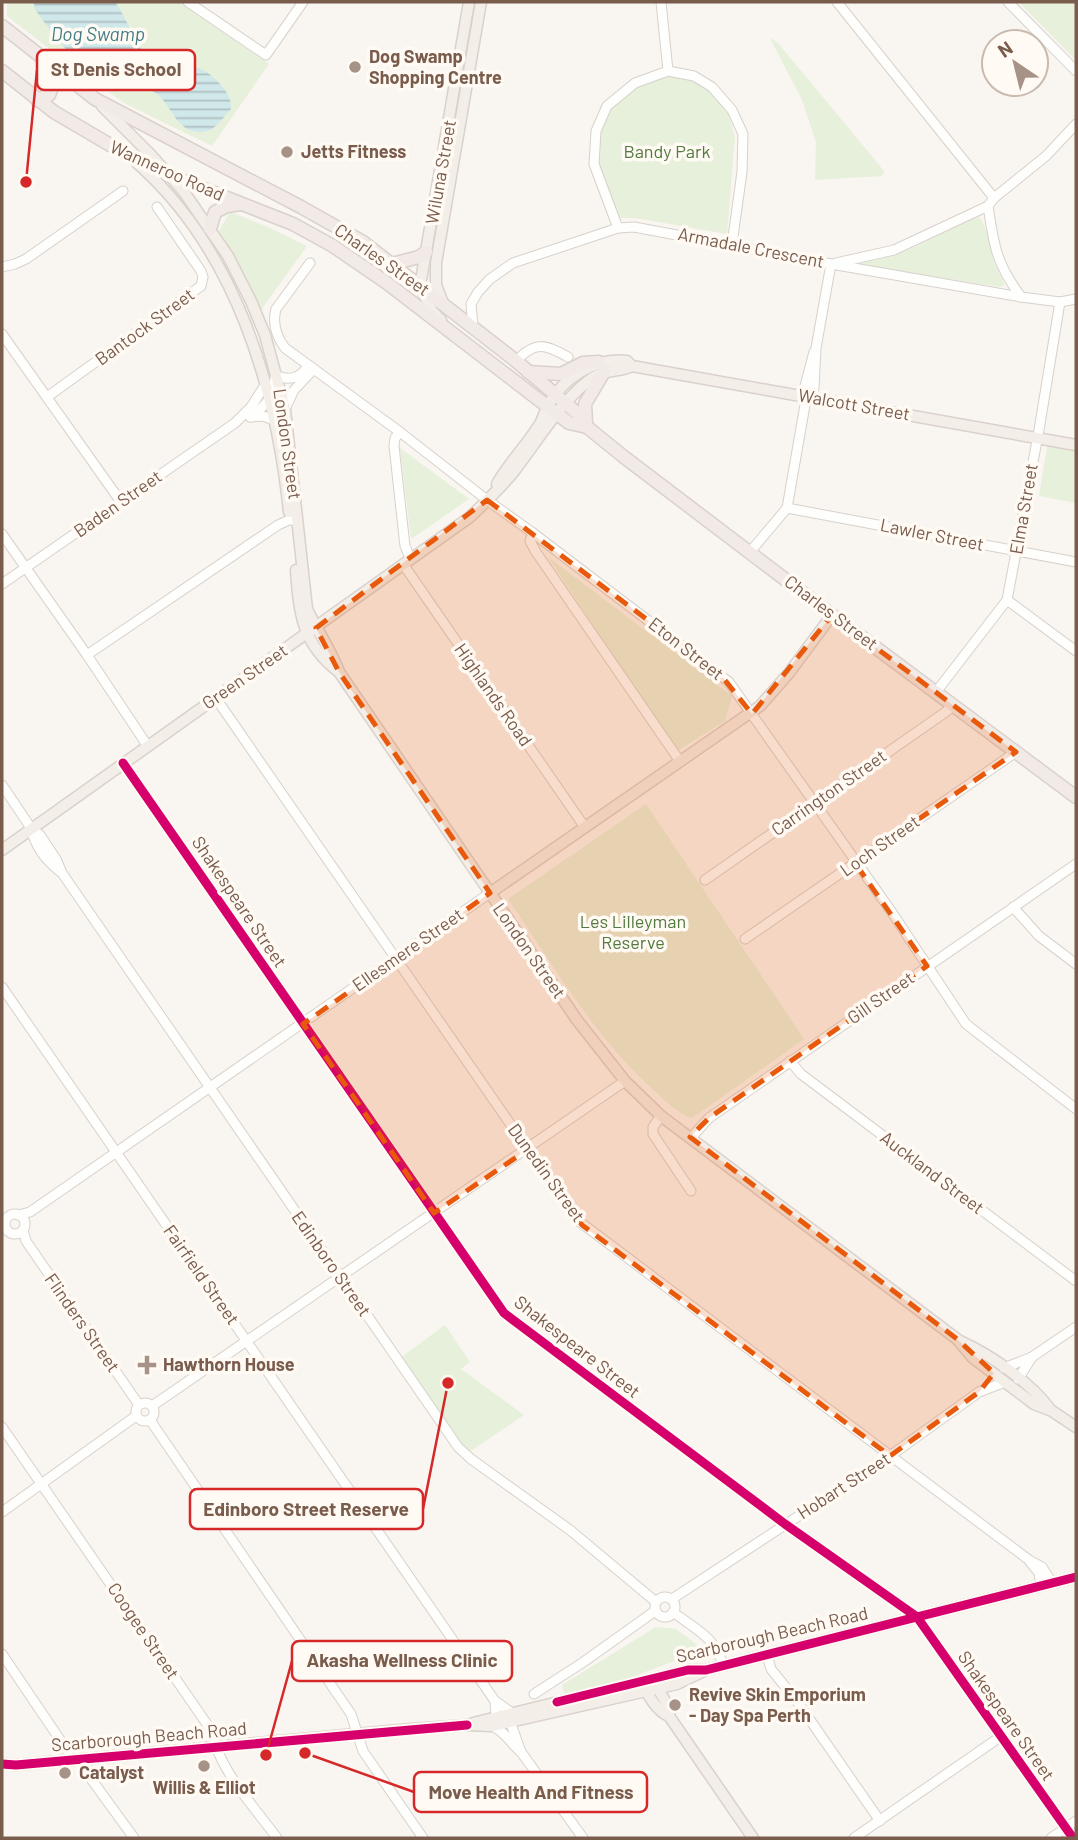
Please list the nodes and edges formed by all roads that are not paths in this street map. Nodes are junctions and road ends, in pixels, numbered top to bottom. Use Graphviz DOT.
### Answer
graph roads {
  1 [pos="188,2"];
  2 [pos="303,2"];
  3 [pos="469,2"];
  4 [pos="481,2"];
  5 [pos="661,2"];
  6 [pos="837,2"];
  7 [pos="1008,2"];
  8 [pos="2,26"];
  9 [pos="42,58"];
  10 [pos="2,71"];
  11 [pos="668,71"];
  12 [pos="1076,71"];
  13 [pos="95,99"];
  14 [pos="37,100"];
  15 [pos="1076,124"];
  16 [pos="450,155"];
  17 [pos="129,156"];
  18 [pos="169,176"];
  19 [pos="123,191"];
  20 [pos="991,202"];
  21 [pos="242,204"];
  22 [pos="157,207"];
  23 [pos="301,207"];
  24 [pos="618,228"];
  25 [pos="211,229"];
  26 [pos="732,244"];
  27 [pos="342,251"];
  28 [pos="426,253"];
  29 [pos="310,263"];
  30 [pos="392,264"];
  31 [pos="831,264"];
  32 [pos="2,267"];
  33 [pos="420,286"];
  34 [pos="1021,297"];
  35 [pos="1076,299"];
  36 [pos="1060,302"];
  37 [pos="443,303"];
  38 [pos="473,327"];
  39 [pos="452,332"];
  40 [pos="2,334"];
  41 [pos="568,357"];
  42 [pos="516,362"];
  43 [pos="311,367"];
  44 [pos="602,367"];
  45 [pos="527,372"];
  46 [pos="276,373"];
  47 [pos="265,384"];
  48 [pos="556,395"];
  49 [pos="47,397"];
  50 [pos="809,398"];
  51 [pos="270,400"];
  52 [pos="557,408"];
  53 [pos="285,409"];
  54 [pos="251,417"];
  55 [pos="274,420"];
  56 [pos="235,423"];
  57 [pos="587,427"];
  58 [pos="400,432"];
  59 [pos="1037,438"];
  60 [pos="1076,445"];
  61 [pos="486,500"];
  62 [pos="121,502"];
  63 [pos="787,508"];
  64 [pos="293,520"];
  65 [pos="533,533"];
  66 [pos="2,534"];
  67 [pos="1016,551"];
  68 [pos="750,552"];
  69 [pos="406,561"];
  70 [pos="1076,562"];
  71 [pos="25,568"];
  72 [pos="2,584"];
  73 [pos="1007,600"];
  74 [pos="832,615"];
  75 [pos="311,631"];
  76 [pos="1076,652"];
  77 [pos="87,655"];
  78 [pos="936,692"];
  79 [pos="215,697"];
  80 [pos="953,705"];
  81 [pos="751,712"];
  82 [pos="147,745"];
  83 [pos="1016,752"];
  84 [pos="679,760"];
  85 [pos="123,763"];
  86 [pos="2,785"];
  87 [pos="1076,797"];
  88 [pos="814,803"];
  89 [pos="584,826"];
  90 [pos="31,828"];
  91 [pos="2,850"];
  92 [pos="855,863"];
  93 [pos="1076,864"];
  94 [pos="705,880"];
  95 [pos="490,893"];
  96 [pos="1013,907"];
  97 [pos="745,939"];
  98 [pos="395,960"];
  99 [pos="1076,964"];
  100 [pos="927,966"];
  101 [pos="2,988"];
  102 [pos="303,1024"];
  103 [pos="790,1061"];
  104 [pos="625,1081"];
  105 [pos="210,1088"];
  106 [pos="1076,1109"];
  107 [pos="661,1116"];
  108 [pos="691,1138"];
  109 [pos="527,1150"];
  110 [pos="116,1153"];
  111 [pos="691,1191"];
  112 [pos="434,1213"];
  113 [pos="11,1226"];
  114 [pos="340,1278"];
  115 [pos="1076,1281"];
  116 [pos="1076,1327"];
  117 [pos="247,1341"];
  118 [pos="1032,1357"];
  119 [pos="999,1371"];
  120 [pos="1018,1379"];
  121 [pos="1005,1382"];
  122 [pos="979,1392"];
  123 [pos="139,1405"];
  124 [pos="152,1406"];
  125 [pos="1052,1411"];
  126 [pos="136,1416"];
  127 [pos="150,1420"];
  128 [pos="2,1427"];
  129 [pos="1076,1427"];
  130 [pos="890,1456"];
  131 [pos="42,1485"];
  132 [pos="2,1512"];
  133 [pos="785,1524"];
  134 [pos="1076,1577"];
  135 [pos="1046,1585"];
  136 [pos="672,1600"];
  137 [pos="656,1606"];
  138 [pos="673,1612"];
  139 [pos="917,1617"];
  140 [pos="2,1654"];
  141 [pos="767,1655"];
  142 [pos="723,1666"];
  143 [pos="650,1685"];
  144 [pos="534,1694"];
  145 [pos="495,1701"];
  146 [pos="512,1718"];
  147 [pos="494,1722"];
  148 [pos="358,1734"];
  149 [pos="1000,1737"];
  150 [pos="218,1746"];
  151 [pos="522,1752"];
  152 [pos="85,1759"];
  153 [pos="70,1760"];
  154 [pos="2,1764"];
  155 [pos="880,1821"];
  156 [pos="1076,1821"];
  157 [pos="1066,1828"];
  158 [pos="134,1838"];
  159 [pos="277,1838"];
  160 [pos="423,1838"];
  161 [pos="583,1838"];
  162 [pos="753,1838"];
  163 [pos="854,1838"];
  164 [pos="1051,1838"];
  165 [pos="1073,1838"];
  1 -- 2 [label="street"];
  3 -- 16 [label="main road, Wiluna Street"];
  4 -- 16 [label="main road, Wiluna Street"];
  5 -- 11 [label="street"];
  6 -- 20 [label="street"];
  7 -- 12 [label="street"];
  8 -- 9 [label="highway, Wanneroo Road"];
  9 -- 13 [label="highway, Wanneroo Road"];
  9 -- 14 [label="highway"];
  10 -- 14 [label="highway, Wanneroo Road"];
  11 -- 24 [label="street"];
  11 -- 26 [label="street"];
  13 -- 18 [label="main road, London Street"];
  13 -- 23 [label="highway, Wanneroo Road"];
  14 -- 17 [label="highway, Wanneroo Road"];
  15 -- 20 [label="street, Armadale Crescent"];
  16 -- 28 [label="main road, Wiluna Street"];
  16 -- 37 [label="main road, Wiluna Street"];
  17 -- 18 [label="highway, Wanneroo Road"];
  17 -- 47 [label="main road, London Street"];
  18 -- 21 [label="highway, Wanneroo Road"];
  18 -- 25 [label="main road, London Street"];
  19 -- 32 [label="street"];
  20 -- 31 [label="street, Armadale Crescent"];
  20 -- 34 [label="street"];
  21 -- 25 [label="highway"];
  21 -- 27 [label="highway, Wanneroo Road"];
  22 -- 49 [label="street, Bantock Street"];
  23 -- 30 [label="highway, Charles Street"];
  24 -- 26 [label="street, Armadale Crescent"];
  24 -- 38 [label="street, Armadale Crescent"];
  25 -- 46 [label="main road, London Street"];
  26 -- 31 [label="street, Armadale Crescent"];
  27 -- 39 [label="highway, Charles Street"];
  28 -- 30 [label="highway"];
  28 -- 33 [label="main road, Wiluna Street"];
  29 -- 43 [label="street, Eton Street"];
  30 -- 33 [label="highway, Charles Street"];
  31 -- 34 [label="street"];
  31 -- 50 [label="street"];
  33 -- 37 [label="highway, Charles Street"];
  33 -- 39 [label="main road"];
  34 -- 36 [label="street"];
  35 -- 36 [label="street"];
  36 -- 59 [label="street, Elma Street"];
  37 -- 38 [label="highway, Charles Street"];
  38 -- 42 [label="highway, Charles Street"];
  39 -- 52 [label="highway, Charles Street"];
  40 -- 49 [label="street"];
  41 -- 42 [label="street"];
  42 -- 45 [label="highway, Charles Street"];
  43 -- 46 [label="street"];
  43 -- 53 [label="street"];
  43 -- 58 [label="street, Eton Street"];
  44 -- 45 [label="highway"];
  44 -- 48 [label="main road"];
  44 -- 50 [label="main road, Walcott Street"];
  44 -- 52 [label="main road"];
  44 -- 57 [label="highway"];
  45 -- 48 [label="highway, Charles Street"];
  46 -- 51 [label="street"];
  46 -- 53 [label="main road, London Street"];
  47 -- 51 [label="main road, London Street"];
  47 -- 56 [label="street, Baden Street"];
  48 -- 52 [label="highway, Charles Street"];
  49 -- 62 [label="street"];
  50 -- 59 [label="main road, Walcott Street"];
  50 -- 63 [label="street"];
  51 -- 54 [label="street, Baden Street"];
  51 -- 55 [label="main road, London Street"];
  52 -- 57 [label="highway, Charles Street"];
  52 -- 61 [label="main road, Green Street"];
  53 -- 64 [label="main road, London Street"];
  54 -- 55 [label="street, Baden Street"];
  54 -- 56 [label="street, Baden Street"];
  55 -- 64 [label="main road, London Street"];
  56 -- 62 [label="street, Baden Street"];
  57 -- 68 [label="highway, Charles Street"];
  58 -- 61 [label="street, Eton Street"];
  58 -- 69 [label="street, Highlands Road"];
  59 -- 60 [label="main road, Walcott Street"];
  59 -- 67 [label="street, Elma Street"];
  61 -- 65 [label="street, Eton Street"];
  61 -- 69 [label="main road, Green Street"];
  62 -- 71 [label="street, Baden Street"];
  63 -- 67 [label="street, Lawler Street"];
  63 -- 68 [label="street"];
  64 -- 75 [label="main road, London Street"];
  64 -- 77 [label="street"];
  65 -- 81 [label="street, Eton Street"];
  65 -- 84 [label="street"];
  66 -- 71 [label="street"];
  67 -- 70 [label="street, Lawler Street"];
  67 -- 73 [label="street, Elma Street"];
  68 -- 74 [label="highway, Charles Street"];
  69 -- 75 [label="main road, Green Street"];
  69 -- 89 [label="street, Highlands Road"];
  71 -- 72 [label="street, Baden Street"];
  71 -- 77 [label="street"];
  73 -- 76 [label="street"];
  73 -- 78 [label="street, Elma Street"];
  74 -- 78 [label="highway, Charles Street"];
  74 -- 81 [label="main road, Ellesmere Street"];
  75 -- 79 [label="main road, Green Street"];
  75 -- 95 [label="main road, London Street"];
  77 -- 82 [label="street"];
  78 -- 80 [label="highway, Charles Street"];
  79 -- 82 [label="main road, Green Street"];
  79 -- 98 [label="street, Dunedin Street"];
  80 -- 83 [label="highway, Charles Street"];
  80 -- 88 [label="street, Carrington Street"];
  81 -- 84 [label="main road, Ellesmere Street"];
  81 -- 88 [label="street, Eton Street"];
  82 -- 85 [label="main road, Green Street"];
  83 -- 87 [label="highway, Charles Street"];
  83 -- 92 [label="street, Loch Street"];
  84 -- 89 [label="main road, Ellesmere Street"];
  85 -- 90 [label="main road, Green Street"];
  85 -- 102 [label="street, Shakespeare Street"];
  86 -- 90 [label="street, Edinboro Street"];
  88 -- 92 [label="street, Eton Street"];
  88 -- 94 [label="street, Carrington Street"];
  89 -- 95 [label="main road, Ellesmere Street"];
  90 -- 91 [label="main road, Green Street"];
  90 -- 105 [label="street, Edinboro Street"];
  92 -- 97 [label="street, Loch Street"];
  92 -- 100 [label="street, Eton Street"];
  93 -- 96 [label="street, Gill Street"];
  95 -- 98 [label="street, Ellesmere Street"];
  95 -- 104 [label="main road, London Street"];
  96 -- 99 [label="street"];
  96 -- 100 [label="street, Gill Street"];
  98 -- 102 [label="street, Ellesmere Street"];
  98 -- 109 [label="street, Dunedin Street"];
  100 -- 103 [label="street, Gill Street"];
  100 -- 106 [label="street, Eton Street"];
  101 -- 110 [label="street, Fairfield Street"];
  102 -- 105 [label="street, Ellesmere Street"];
  102 -- 112 [label="street, Shakespeare Street"];
  103 -- 108 [label="street, Gill Street"];
  103 -- 115 [label="street, Auckland Street"];
  104 -- 107 [label="main road, London Street"];
  104 -- 109 [label="street"];
  105 -- 110 [label="street, Ellesmere Street"];
  105 -- 114 [label="street, Edinboro Street"];
  107 -- 108 [label="main road, London Street"];
  107 -- 111 [label="street"];
  108 -- 119 [label="main road, London Street"];
  109 -- 112 [label="street"];
  109 -- 130 [label="street, Dunedin Street"];
  110 -- 113 [label="street, Ellesmere Street"];
  110 -- 117 [label="street, Fairfield Street"];
  112 -- 114 [label="street"];
  112 -- 133 [label="street, Shakespeare Street"];
  113 -- 123 [label="street, Flinders Street"];
  114 -- 117 [label="street"];
  114 -- 137 [label="street, Edinboro Street"];
  116 -- 118 [label="street"];
  117 -- 124 [label="street"];
  117 -- 145 [label="street, Fairfield Street"];
  118 -- 119 [label="street"];
  118 -- 120 [label="street"];
  119 -- 120 [label="main road, London Street"];
  119 -- 121 [label="main road, London Street"];
  119 -- 122 [label="street, Hobart Street"];
  120 -- 125 [label="main road, London Street"];
  121 -- 122 [label="street, Hobart Street"];
  121 -- 125 [label="main road, London Street"];
  122 -- 130 [label="street, Hobart Street"];
  123 -- 124 [label="street"];
  123 -- 126 [label="street"];
  124 -- 127 [label="street"];
  125 -- 129 [label="main road, London Street"];
  126 -- 127 [label="street"];
  126 -- 131 [label="street"];
  127 -- 148 [label="street"];
  128 -- 131 [label="street, Coogee Street"];
  130 -- 133 [label="street, Hobart Street"];
  130 -- 135 [label="street, Dunedin Street"];
  131 -- 132 [label="street"];
  131 -- 150 [label="street, Coogee Street"];
  133 -- 136 [label="street, Hobart Street"];
  133 -- 139 [label="street, Shakespeare Street"];
  134 -- 135 [label="main road, Scarborough Beach Road"];
  135 -- 139 [label="main road, Scarborough Beach Road"];
  136 -- 137 [label="street"];
  136 -- 138 [label="street"];
  137 -- 138 [label="street"];
  137 -- 144 [label="street"];
  138 -- 142 [label="street"];
  139 -- 141 [label="main road, Scarborough Beach Road"];
  139 -- 149 [label="street, Shakespeare Street"];
  140 -- 153 [label="street"];
  141 -- 142 [label="main road, Scarborough Beach Road"];
  141 -- 155 [label="street"];
  142 -- 143 [label="main road, Scarborough Beach Road"];
  143 -- 146 [label="main road, Scarborough Beach Road"];
  143 -- 162 [label="main road"];
  145 -- 146 [label="street, Fairfield Street"];
  145 -- 147 [label="street"];
  146 -- 147 [label="main road, Scarborough Beach Road"];
  146 -- 151 [label="street"];
  147 -- 148 [label="main road, Scarborough Beach Road"];
  147 -- 151 [label="street"];
  148 -- 150 [label="main road, Scarborough Beach Road"];
  148 -- 160 [label="street"];
  149 -- 155 [label="street"];
  149 -- 157 [label="street, Shakespeare Street"];
  150 -- 152 [label="main road, Scarborough Beach Road"];
  150 -- 159 [label="street, Coogee Street"];
  151 -- 161 [label="street"];
  152 -- 153 [label="main road, Scarborough Beach Road"];
  152 -- 158 [label="street"];
  153 -- 154 [label="main road, Scarborough Beach Road"];
  155 -- 163 [label="street"];
  156 -- 157 [label="street"];
  157 -- 164 [label="street"];
  157 -- 165 [label="street, Shakespeare Street"];
}
